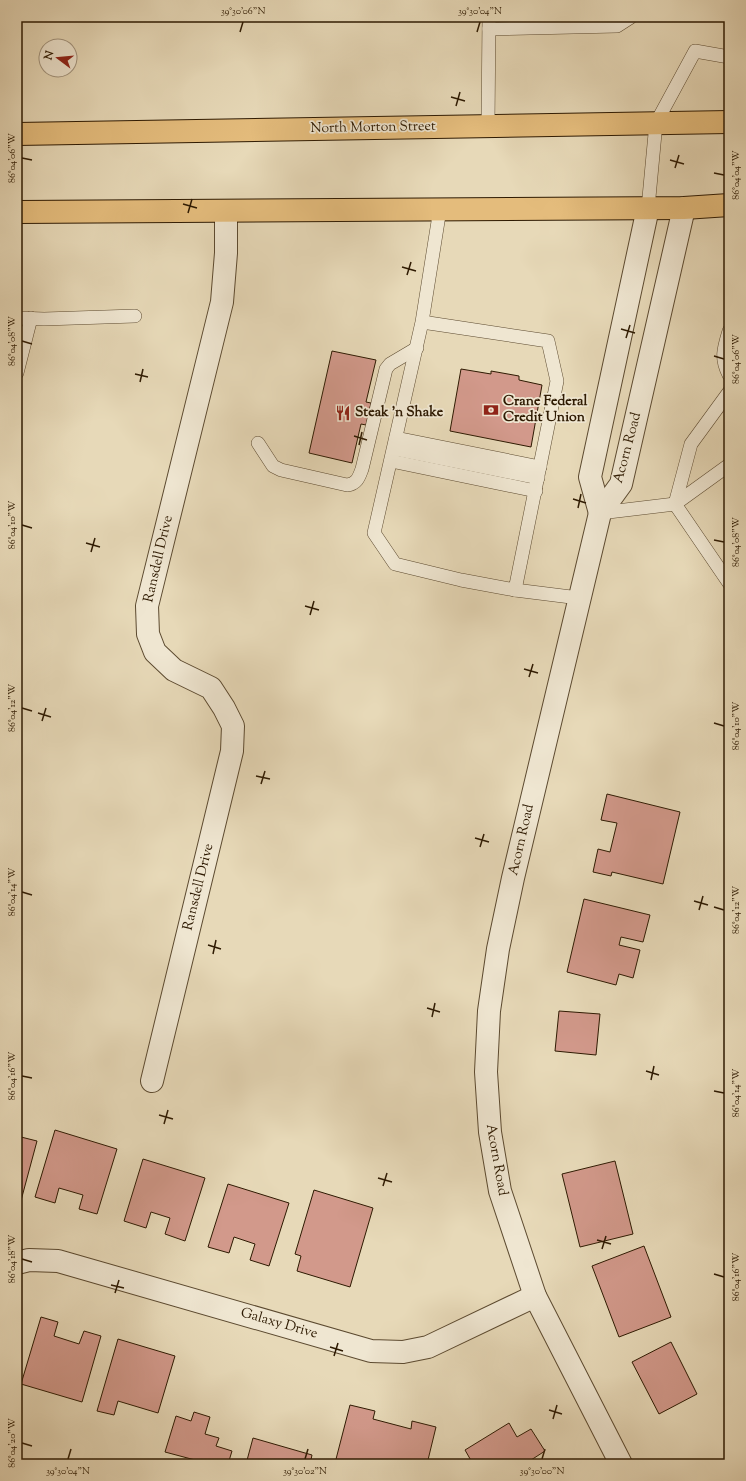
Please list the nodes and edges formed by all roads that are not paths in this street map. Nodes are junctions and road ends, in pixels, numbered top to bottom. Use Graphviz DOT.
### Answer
graph roads {
  1 [pos="631,17"];
  2 [pos="558,22"];
  3 [pos="489,23"];
  4 [pos="729,57"];
  5 [pos="729,122"];
  6 [pos="656,123"];
  7 [pos="488,126"];
  8 [pos="17,134"];
  9 [pos="729,205"];
  10 [pos="648,208"];
  11 [pos="684,208"];
  12 [pos="440,209"];
  13 [pos="226,211"];
  14 [pos="17,212"];
  15 [pos="135,316"];
  16 [pos="17,318"];
  17 [pos="31,318"];
  18 [pos="422,322"];
  19 [pos="729,331"];
  20 [pos="417,348"];
  21 [pos="17,373"];
  22 [pos="729,375"];
  23 [pos="729,392"];
  24 [pos="258,443"];
  25 [pos="394,449"];
  26 [pos="729,465"];
  27 [pos="538,479"];
  28 [pos="675,504"];
  29 [pos="600,513"];
  30 [pos="729,583"];
  31 [pos="515,590"];
  32 [pos="579,598"];
  33 [pos="152,1082"];
  34 [pos="17,1263"];
  35 [pos="535,1296"];
  36 [pos="621,1464"];
  1 -- 2 [label="lane"];
  2 -- 3 [label="lane"];
  3 -- 7 [label="lane"];
  4 -- 6 [label="lane"];
  5 -- 6 [label="main road, North Morton Street"];
  6 -- 7 [label="main road, North Morton Street"];
  6 -- 10 [label="lane"];
  7 -- 8 [label="main road, North Morton Street"];
  9 -- 11 [label="main road"];
  10 -- 11 [label="main road"];
  10 -- 12 [label="main road"];
  10 -- 29 [label="street"];
  11 -- 29 [label="street, Acorn Road"];
  12 -- 13 [label="main road"];
  12 -- 18 [label="lane"];
  13 -- 14 [label="main road"];
  13 -- 33 [label="street, Ransdell Drive"];
  15 -- 17 [label="lane"];
  16 -- 17 [label="lane"];
  17 -- 21 [label="lane"];
  18 -- 20 [label="lane"];
  18 -- 27 [label="lane"];
  19 -- 22 [label="lane"];
  20 -- 24 [label="lane"];
  20 -- 25 [label="lane"];
  23 -- 28 [label="lane"];
  25 -- 27 [label="lane"];
  25 -- 27 [label="lane"];
  25 -- 31 [label="lane"];
  26 -- 28 [label="lane"];
  27 -- 31 [label="lane"];
  28 -- 29 [label="lane"];
  28 -- 30 [label="lane"];
  29 -- 32 [label="street, Acorn Road"];
  31 -- 32 [label="lane"];
  32 -- 35 [label="street, Acorn Road"];
  34 -- 35 [label="street, Galaxy Drive"];
  35 -- 36 [label="street, Acorn Road"];
}
